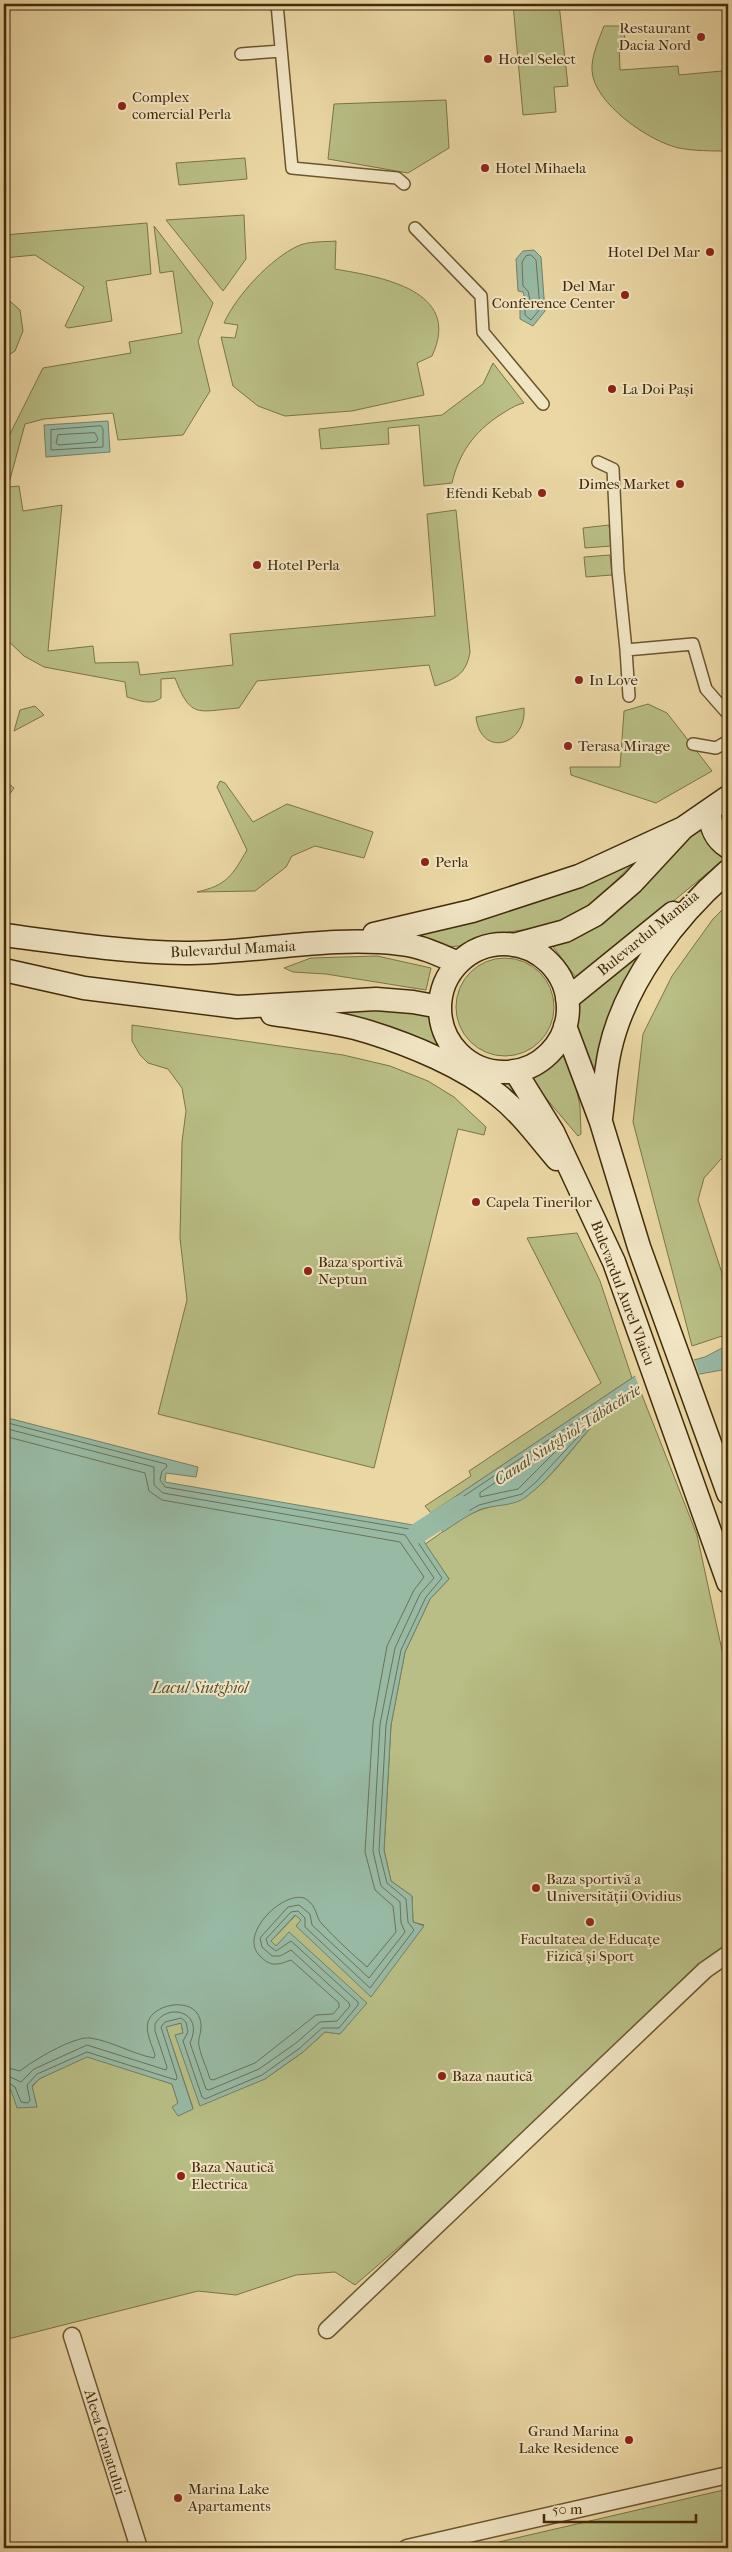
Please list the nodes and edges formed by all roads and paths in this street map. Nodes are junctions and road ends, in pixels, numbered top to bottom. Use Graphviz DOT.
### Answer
graph roads {
  1 [pos="277,4"];
  2 [pos="281,51"];
  3 [pos="241,54"];
  4 [pos="404,184"];
  5 [pos="415,228"];
  6 [pos="543,404"];
  7 [pos="598,462"];
  8 [pos="626,650"];
  9 [pos="629,696"];
  10 [pos="728,714"];
  11 [pos="728,741"];
  12 [pos="692,744"];
  13 [pos="728,797"];
  14 [pos="710,810"];
  15 [pos="683,828"];
  16 [pos="728,847"];
  17 [pos="728,869"];
  18 [pos="4,935"];
  19 [pos="344,941"];
  20 [pos="513,945"];
  21 [pos="458,963"];
  22 [pos="4,970"];
  23 [pos="567,999"];
  24 [pos="237,1007"];
  25 [pos="440,1008"];
  26 [pos="565,1026"];
  27 [pos="515,1071"];
  28 [pos="601,1122"];
  29 [pos="581,1188"];
  30 [pos="728,1493"];
  31 [pos="728,1582"];
  32 [pos="728,1954"];
  33 [pos="327,2330"];
  34 [pos="72,2336"];
  35 [pos="728,2475"];
  36 [pos="138,2548"];
  37 [pos="407,2548"];
  1 -- 2 [label="street"];
  2 -- 3 [label="street"];
  2 -- 4 [label="street"];
  5 -- 6 [label="street"];
  7 -- 8 [label="street"];
  8 -- 9 [label="street"];
  8 -- 10 [label="street"];
  11 -- 12 [label="street"];
  13 -- 14 [label="main road"];
  14 -- 15 [label="main road"];
  14 -- 16 [label="main road"];
  15 -- 19 [label="main road"];
  15 -- 20 [label="main road"];
  17 -- 23 [label="main road, Bulevardul Mamaia"];
  17 -- 28 [label="main road"];
  18 -- 19 [label="main road, Bulevardul Mamaia"];
  19 -- 21 [label="main road, Bulevardul Mamaia"];
  20 -- 21 [label="main road"];
  20 -- 23 [label="main road"];
  21 -- 25 [label="main road"];
  22 -- 24 [label="main road"];
  23 -- 26 [label="main road"];
  24 -- 25 [label="main road"];
  24 -- 29 [label="main road"];
  25 -- 27 [label="main road"];
  26 -- 27 [label="main road"];
  26 -- 28 [label="main road, Bulevardul Aurel Vlaicu"];
  27 -- 29 [label="main road, Bulevardul Aurel Vlaicu"];
  28 -- 30 [label="main road, Bulevardul Aurel Vlaicu"];
  29 -- 31 [label="main road, Bulevardul Aurel Vlaicu"];
  32 -- 33 [label="street"];
  34 -- 36 [label="street, Aleea Granatului"];
  35 -- 37 [label="street"];
}
